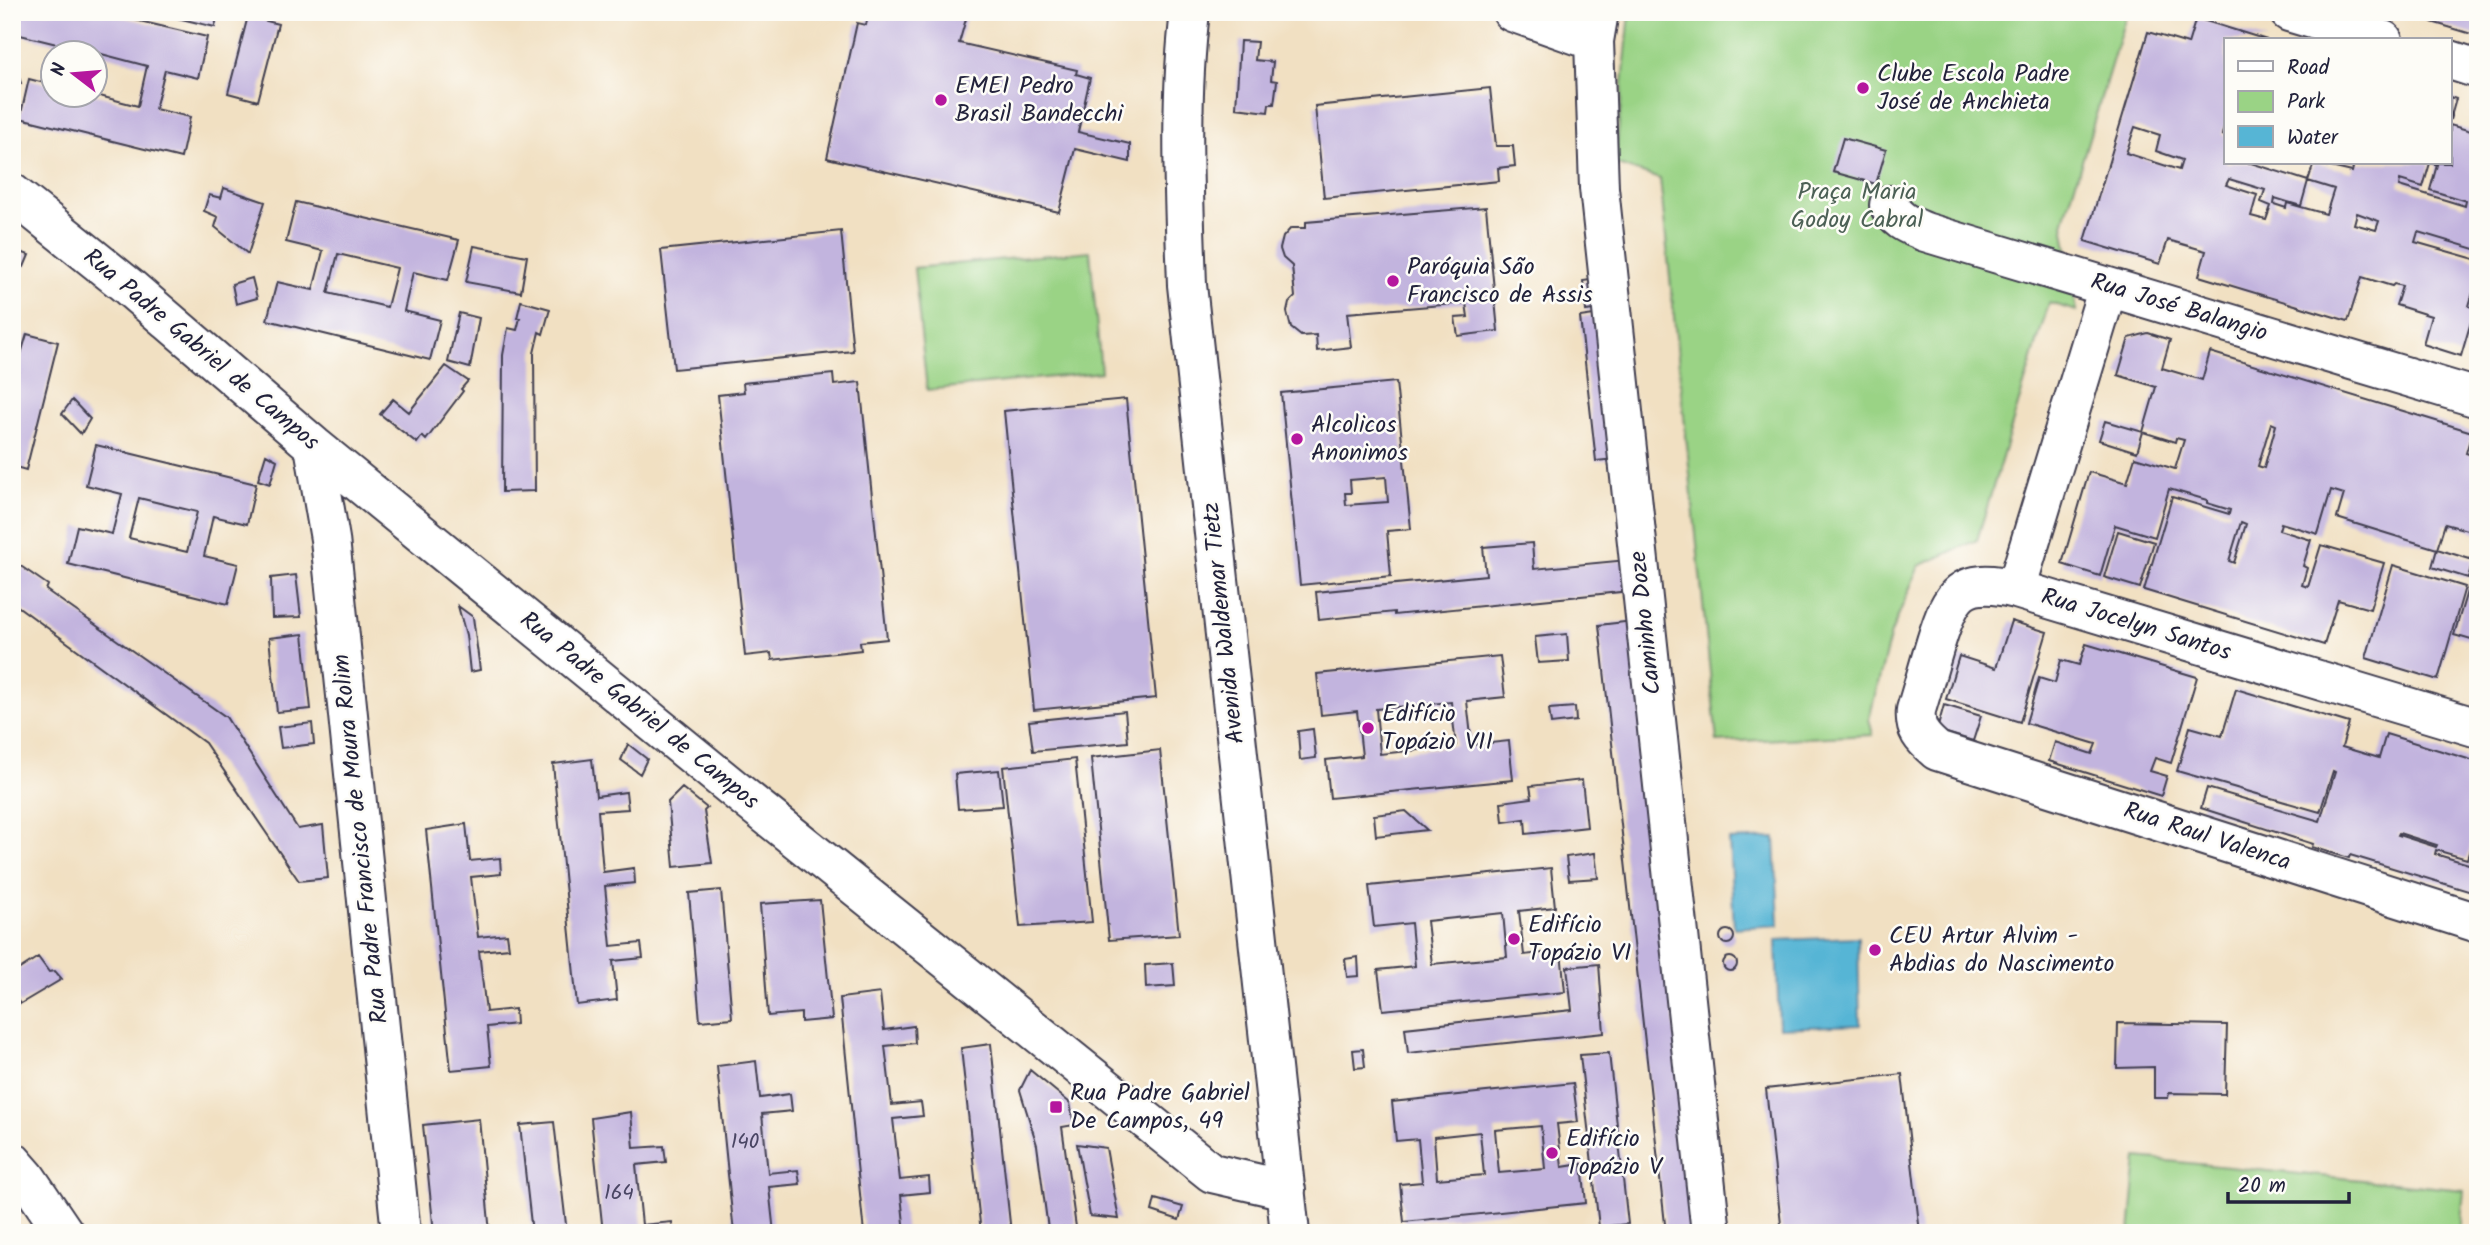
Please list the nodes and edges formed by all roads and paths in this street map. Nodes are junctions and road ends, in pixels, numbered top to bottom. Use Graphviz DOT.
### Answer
graph roads {
  1 [pos="1190,12"];
  2 [pos="1512,12"];
  3 [pos="2289,12"];
  4 [pos="1597,27"];
  5 [pos="2376,38"];
  6 [pos="2452,61"];
  7 [pos="2478,69"];
  8 [pos="12,193"];
  9 [pos="1889,205"];
  10 [pos="2108,287"];
  11 [pos="2478,398"];
  12 [pos="314,446"];
  13 [pos="2016,589"];
  14 [pos="2478,728"];
  15 [pos="2478,923"];
  16 [pos="12,1161"];
  17 [pos="1286,1190"];
  18 [pos="64,1233"];
  19 [pos="401,1233"];
  20 [pos="1290,1233"];
  21 [pos="1711,1233"];
  1 -- 17 [label="street, Avenida Waldemar Tietz"];
  2 -- 4 [label="street"];
  3 -- 5 [label="street"];
  4 -- 21 [label="street, Caminho Doze"];
  6 -- 7 [label="street"];
  8 -- 12 [label="street, Rua Padre Gabriel de Campos"];
  9 -- 10 [label="street, Rua José Balangio"];
  10 -- 11 [label="street, Rua José Balangio"];
  10 -- 13 [label="street, Rua Jocelyn Santos"];
  12 -- 17 [label="street, Rua Padre Gabriel de Campos"];
  12 -- 19 [label="street, Rua Padre Francisco de Moura Rolim"];
  13 -- 14 [label="street, Rua Jocelyn Santos"];
  13 -- 15 [label="street, Rua Raul Valenca"];
  16 -- 18 [label="street"];
  17 -- 20 [label="street, Avenida Waldemar Tietz"];
}
